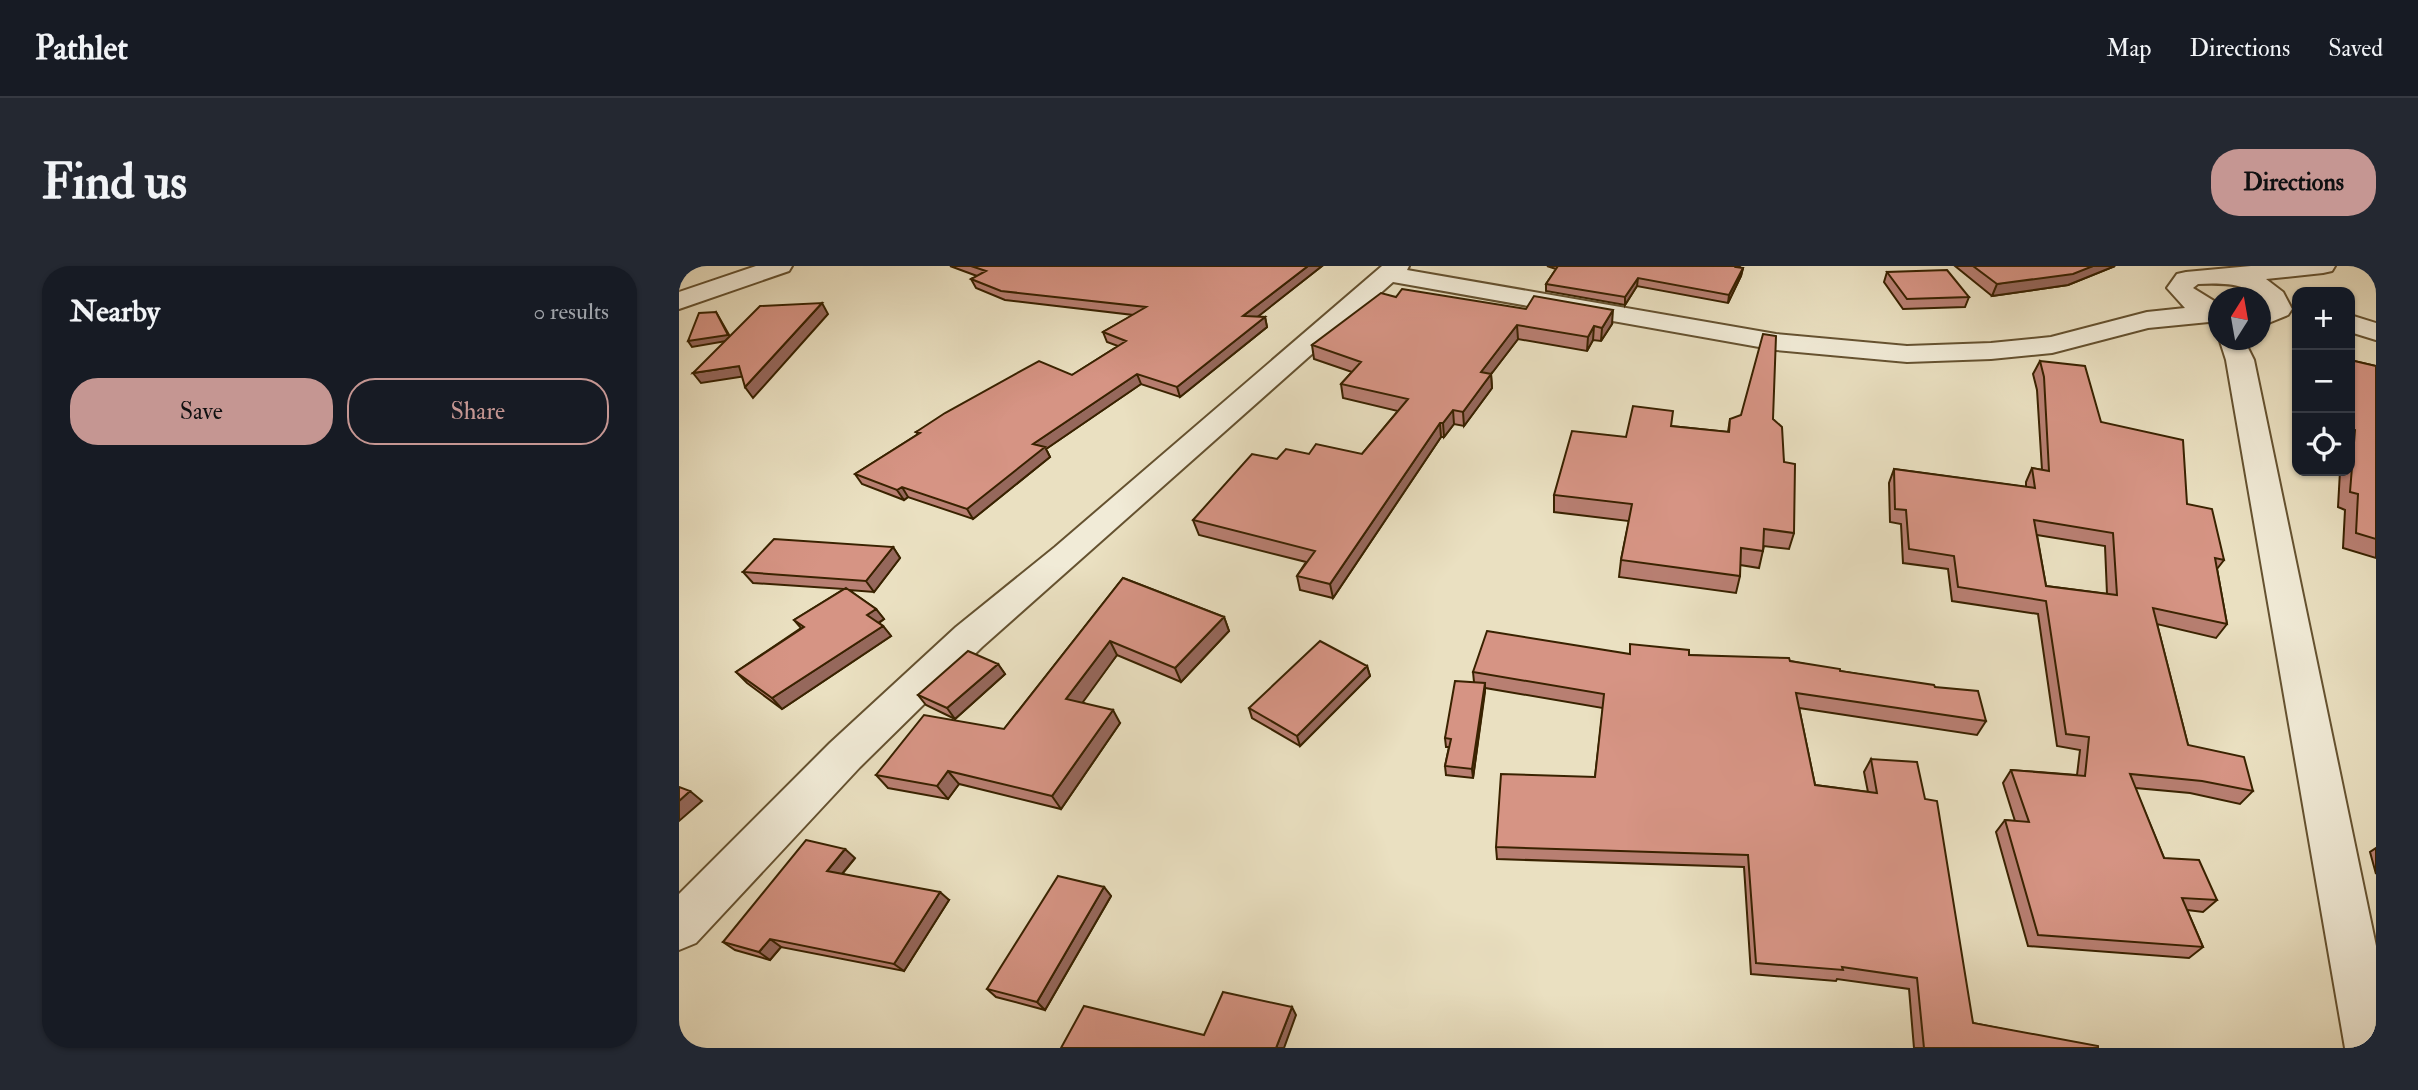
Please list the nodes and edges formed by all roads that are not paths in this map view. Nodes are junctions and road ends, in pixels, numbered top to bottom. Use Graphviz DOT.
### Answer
graph roads {
  1 [pos="780,266"];
  2 [pos="2321,267"];
  3 [pos="1392,270"];
  4 [pos="2227,276"];
  5 [pos="2180,288"];
  6 [pos="679,301"];
  7 [pos="2274,306"];
  8 [pos="2208,310"];
  9 [pos="2208,314"];
  10 [pos="2292,319"];
  11 [pos="2147,320"];
  12 [pos="2355,325"];
  13 [pos="2376,332"];
  14 [pos="2355,335"];
  15 [pos="2376,340"];
  16 [pos="2241,350"];
  17 [pos="679,927"];
  18 [pos="2371,1048"];
  1 -- 6 [label="street"];
  2 -- 4 [label="street"];
  2 -- 7 [label="street"];
  3 -- 11 [label="street"];
  3 -- 17 [label="street"];
  4 -- 5 [label="street"];
  4 -- 7 [label="street"];
  5 -- 8 [label="street"];
  5 -- 11 [label="street"];
  7 -- 10 [label="street"];
  9 -- 11 [label="street"];
  12 -- 13 [label="street"];
  14 -- 15 [label="street"];
  16 -- 18 [label="street"];
}
